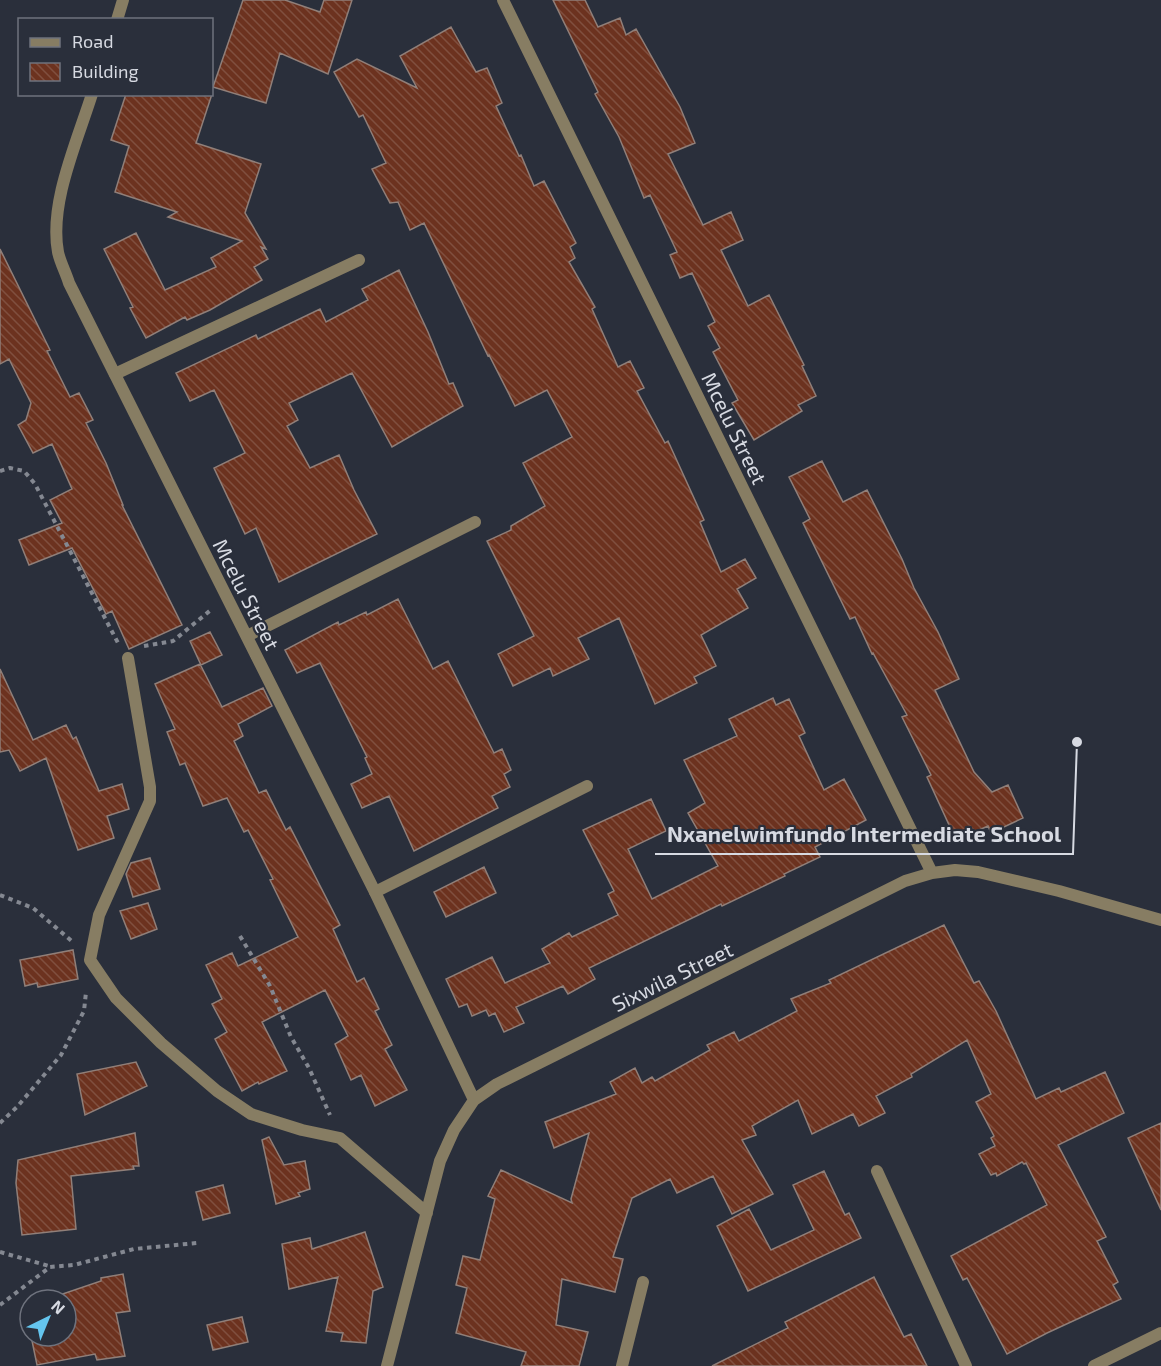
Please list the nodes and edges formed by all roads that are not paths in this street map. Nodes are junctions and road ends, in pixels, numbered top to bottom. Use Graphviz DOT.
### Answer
graph roads {
  1 [pos="123,0"];
  2 [pos="503,0"];
  3 [pos="118,18"];
  4 [pos="91,96"];
  5 [pos="359,260"];
  6 [pos="115,374"];
  7 [pos="475,522"];
  8 [pos="247,636"];
  9 [pos="128,658"];
  10 [pos="587,786"];
  11 [pos="932,873"];
  12 [pos="375,892"];
  13 [pos="1161,920"];
  14 [pos="474,1100"];
  15 [pos="877,1171"];
  16 [pos="427,1213"];
  17 [pos="643,1282"];
  18 [pos="1161,1333"];
  19 [pos="387,1366"];
  20 [pos="622,1366"];
  21 [pos="966,1366"];
  22 [pos="1094,1366"];
  1 -- 3 [label="street"];
  2 -- 11 [label="street, Mcelu Street"];
  4 -- 6 [label="street, Mcelu Street"];
  5 -- 6 [label="street"];
  6 -- 8 [label="street, Mcelu Street"];
  7 -- 8 [label="street"];
  8 -- 12 [label="street, Mcelu Street"];
  9 -- 16 [label="street"];
  10 -- 12 [label="street"];
  11 -- 13 [label="street, Sixwila Street"];
  11 -- 14 [label="street, Sixwila Street"];
  12 -- 14 [label="street, Mcelu Street"];
  14 -- 16 [label="street, Sixwila Street"];
  15 -- 21 [label="street"];
  16 -- 19 [label="street, Sixwila Street"];
  17 -- 20 [label="street"];
  18 -- 22 [label="street"];
}
